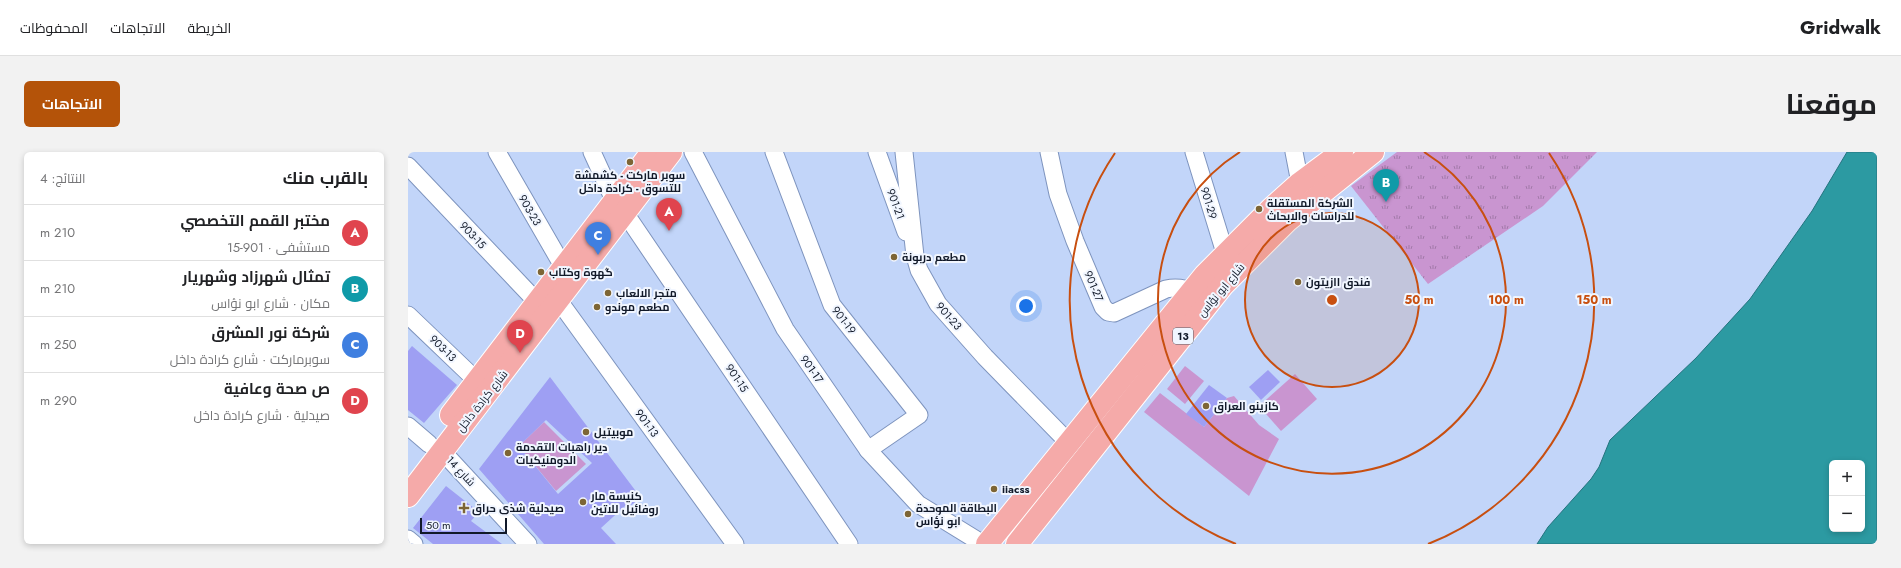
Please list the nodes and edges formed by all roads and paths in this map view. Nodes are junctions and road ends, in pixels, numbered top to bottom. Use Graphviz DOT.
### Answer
graph roads {
  1 [pos="497,152"];
  2 [pos="592,152"];
  3 [pos="652,152"];
  4 [pos="671,152"];
  5 [pos="693,152"];
  6 [pos="774,152"];
  7 [pos="877,152"];
  8 [pos="904,152"];
  9 [pos="1049,152"];
  10 [pos="1194,152"];
  11 [pos="1294,152"];
  12 [pos="1342,152"];
  13 [pos="1373,152"];
  14 [pos="408,166"];
  15 [pos="1300,184"];
  16 [pos="620,206"];
  17 [pos="1225,253"];
  18 [pos="915,256"];
  19 [pos="564,268"];
  20 [pos="1191,290"];
  21 [pos="1211,300"];
  22 [pos="548,302"];
  23 [pos="409,319"];
  24 [pos="477,382"];
  25 [pos="408,426"];
  26 [pos="1069,443"];
  27 [pos="436,448"];
  28 [pos="868,450"];
  29 [pos="408,471"];
  30 [pos="408,496"];
  31 [pos="408,539"];
  32 [pos="414,544"];
  33 [pos="528,544"];
  34 [pos="735,544"];
  35 [pos="849,544"];
  36 [pos="983,544"];
  37 [pos="988,544"];
  38 [pos="1017,544"];
  1 -- 19 [label="street, 903-23"];
  2 -- 16 [label="street, 901-15"];
  3 -- 16 [label="main road, شارع كرادة داخل"];
  4 -- 16 [label="main road, شارع كرادة داخل"];
  5 -- 28 [label="street, 901-17"];
  6 -- 28 [label="street, 901-19"];
  7 -- 18 [label="street, 901-21"];
  8 -- 18 [label="street, 901-23"];
  9 -- 20 [label="street, 901-27"];
  10 -- 17 [label="street, 901-29"];
  11 -- 15 [label="street"];
  12 -- 15 [label="main road, شارع ابو نؤاس / 13"];
  13 -- 21 [label="main road, شارع ابو نؤاس / 13"];
  14 -- 22 [label="street, 903-15"];
  15 -- 17 [label="main road, شارع ابو نؤاس / 13"];
  16 -- 19 [label="main road, شارع كرادة داخل"];
  16 -- 22 [label="main road, شارع كرادة داخل"];
  16 -- 35 [label="street, 901-15"];
  17 -- 20 [label="main road, شارع ابو نؤاس / 13"];
  18 -- 26 [label="street, 901-23"];
  19 -- 22 [label="main road, شارع كرادة داخل"];
  20 -- 21 [label="street, 901-27"];
  20 -- 26 [label="main road, شارع ابو نؤاس / 13"];
  21 -- 38 [label="main road, شارع ابو نؤاس / 13"];
  22 -- 24 [label="main road, شارع كرادة داخل"];
  22 -- 27 [label="main road, شارع كرادة داخل"];
  22 -- 34 [label="street, 901-13"];
  23 -- 24 [label="street, 903-13"];
  24 -- 27 [label="main road, شارع كرادة داخل"];
  25 -- 27 [label="street, شارع 14"];
  26 -- 37 [label="main road, شارع ابو نؤاس / 13"];
  27 -- 29 [label="main road, شارع كرادة داخل"];
  27 -- 30 [label="main road, شارع كرادة داخل"];
  27 -- 33 [label="street, شارع 14"];
  28 -- 36 [label="street, 901-17"];
  31 -- 32 [label="street"];
}
